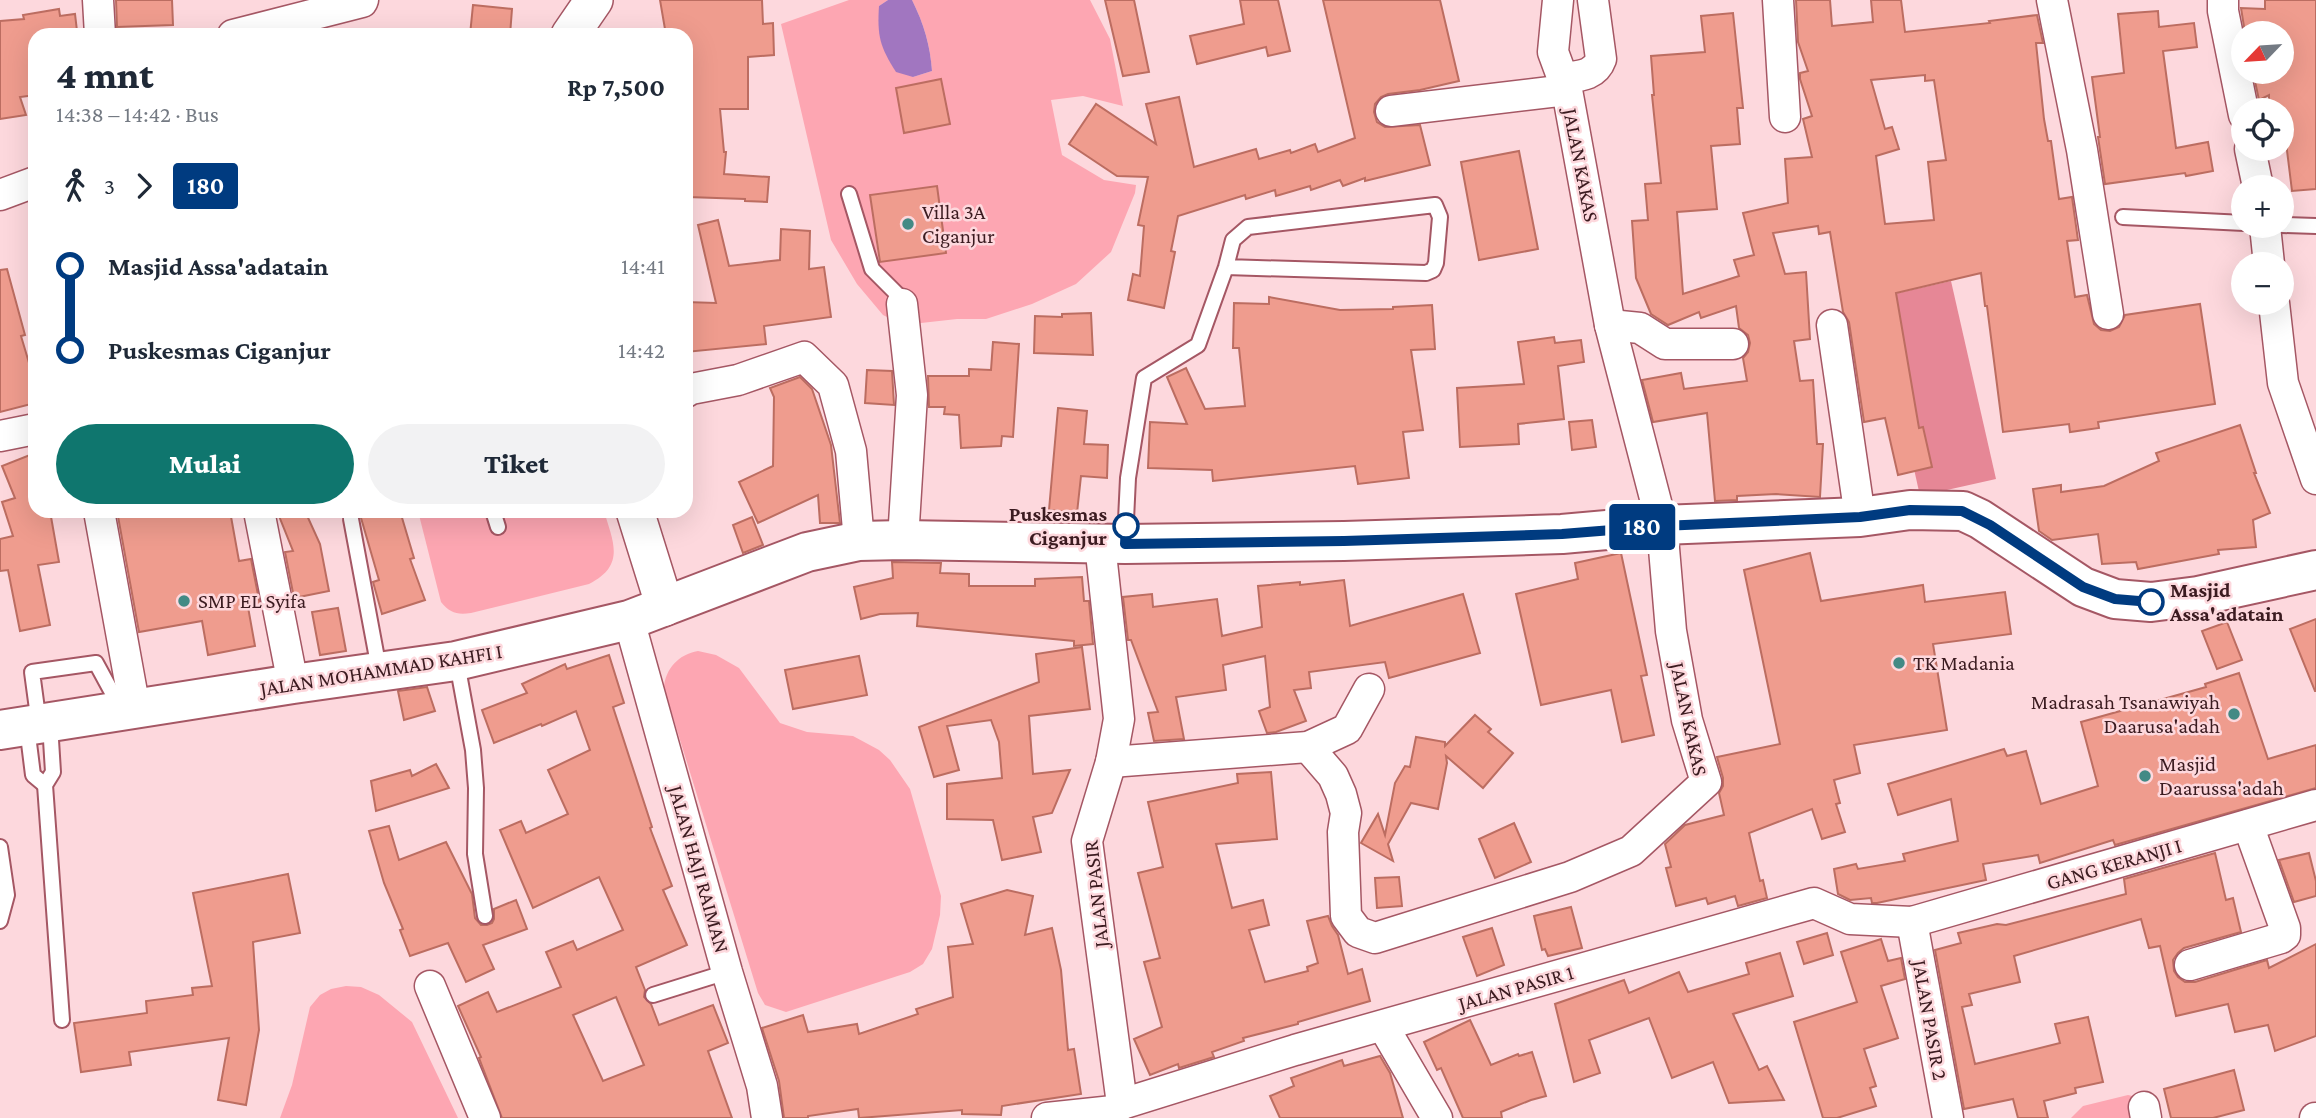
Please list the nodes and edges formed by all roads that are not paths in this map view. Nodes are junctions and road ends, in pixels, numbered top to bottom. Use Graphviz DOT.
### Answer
graph roads {
  1 [pos="98,0"];
  2 [pos="363,0"];
  3 [pos="594,0"];
  4 [pos="1558,0"];
  5 [pos="1592,0"];
  6 [pos="1778,0"];
  7 [pos="2052,0"];
  8 [pos="2223,0"];
  9 [pos="328,24"];
  10 [pos="100,28"];
  11 [pos="293,28"];
  12 [pos="575,28"];
  13 [pos="1572,81"];
  14 [pos="2241,98"];
  15 [pos="1391,111"];
  16 [pos="1785,117"];
  17 [pos="28,185"];
  18 [pos="849,194"];
  19 [pos="0,195"];
  20 [pos="2123,218"];
  21 [pos="2231,222"];
  22 [pos="2294,225"];
  23 [pos="2316,226"];
  24 [pos="1226,267"];
  25 [pos="902,304"];
  26 [pos="2108,314"];
  27 [pos="2275,315"];
  28 [pos="1610,325"];
  29 [pos="1832,325"];
  30 [pos="1733,344"];
  31 [pos="693,388"];
  32 [pos="28,430"];
  33 [pos="0,436"];
  34 [pos="2316,479"];
  35 [pos="1860,517"];
  36 [pos="100,518"];
  37 [pos="260,518"];
  38 [pos="496,518"];
  39 [pos="637,518"];
  40 [pos="351,519"];
  41 [pos="1662,526"];
  42 [pos="498,527"];
  43 [pos="903,540"];
  44 [pos="859,541"];
  45 [pos="1113,544"];
  46 [pos="2316,570"];
  47 [pos="665,607"];
  48 [pos="629,621"];
  49 [pos="456,662"];
  50 [pos="379,671"];
  51 [pos="293,684"];
  52 [pos="1369,690"];
  53 [pos="128,710"];
  54 [pos="29,726"];
  55 [pos="1308,747"];
  56 [pos="1111,762"];
  57 [pos="45,785"];
  58 [pos="2316,805"];
  59 [pos="2248,825"];
  60 [pos="0,847"];
  61 [pos="485,916"];
  62 [pos="0,921"];
  63 [pos="1912,922"];
  64 [pos="2190,965"];
  65 [pos="727,972"];
  66 [pos="430,986"];
  67 [pos="653,995"];
  68 [pos="62,1020"];
  69 [pos="1383,1026"];
  70 [pos="1115,1111"];
  71 [pos="1940,1116"];
  72 [pos="485,1118"];
  73 [pos="767,1118"];
  74 [pos="1047,1118"];
  75 [pos="1437,1118"];
  1 -- 10 [label="street"];
  2 -- 9 [label="street"];
  3 -- 12 [label="street"];
  4 -- 13 [label="street, JALAN KAKAS"];
  5 -- 13 [label="street, JALAN KAKAS"];
  6 -- 16 [label="street"];
  7 -- 26 [label="street"];
  8 -- 14 [label="street"];
  9 -- 11 [label="street"];
  13 -- 15 [label="street"];
  13 -- 28 [label="street, JALAN KAKAS"];
  17 -- 19 [label="street"];
  18 -- 25 [label="lane"];
  20 -- 21 [label="lane"];
  22 -- 23 [label="lane"];
  24 -- 24 [label="lane"];
  24 -- 45 [label="lane"];
  25 -- 43 [label="street"];
  27 -- 34 [label="street"];
  28 -- 30 [label="street"];
  28 -- 41 [label="street, JALAN KAKAS"];
  29 -- 35 [label="street"];
  31 -- 44 [label="street"];
  32 -- 33 [label="street"];
  35 -- 41 [label="main road, JALAN MOHAMMAD KAHFI I"];
  35 -- 46 [label="main road, JALAN MOHAMMAD KAHFI I"];
  36 -- 53 [label="street"];
  37 -- 51 [label="street"];
  38 -- 42 [label="lane"];
  39 -- 47 [label="street"];
  40 -- 50 [label="lane"];
  41 -- 45 [label="main road, JALAN MOHAMMAD KAHFI I"];
  41 -- 55 [label="street, JALAN KAKAS"];
  43 -- 44 [label="main road, JALAN MOHAMMAD KAHFI I"];
  43 -- 45 [label="main road, JALAN MOHAMMAD KAHFI I"];
  44 -- 47 [label="main road, JALAN MOHAMMAD KAHFI I"];
  45 -- 56 [label="street, JALAN PASIR"];
  47 -- 48 [label="main road, JALAN MOHAMMAD KAHFI I"];
  48 -- 49 [label="main road, JALAN MOHAMMAD KAHFI I"];
  48 -- 65 [label="street, JALAN HAJI RAIMAN"];
  49 -- 50 [label="main road, JALAN MOHAMMAD KAHFI I"];
  49 -- 61 [label="lane"];
  50 -- 51 [label="main road, JALAN MOHAMMAD KAHFI I"];
  51 -- 53 [label="main road, JALAN MOHAMMAD KAHFI I"];
  52 -- 55 [label="street"];
  53 -- 54 [label="main road, JALAN MOHAMMAD KAHFI I"];
  53 -- 54 [label="lane"];
  54 -- 57 [label="lane"];
  54 -- 57 [label="lane"];
  55 -- 56 [label="street"];
  56 -- 70 [label="street, JALAN PASIR"];
  57 -- 68 [label="lane"];
  58 -- 59 [label="street, GANG KERANJI I"];
  59 -- 63 [label="street, GANG KERANJI I"];
  59 -- 64 [label="street"];
  60 -- 62 [label="lane"];
  63 -- 69 [label="street, JALAN PASIR 1"];
  63 -- 71 [label="street, JALAN PASIR 2"];
  65 -- 67 [label="lane"];
  65 -- 73 [label="street, JALAN HAJI RAIMAN"];
  66 -- 72 [label="street"];
  69 -- 70 [label="street, JALAN PASIR 1"];
  69 -- 75 [label="street"];
  70 -- 74 [label="street, JALAN PASIR 1"];
}
